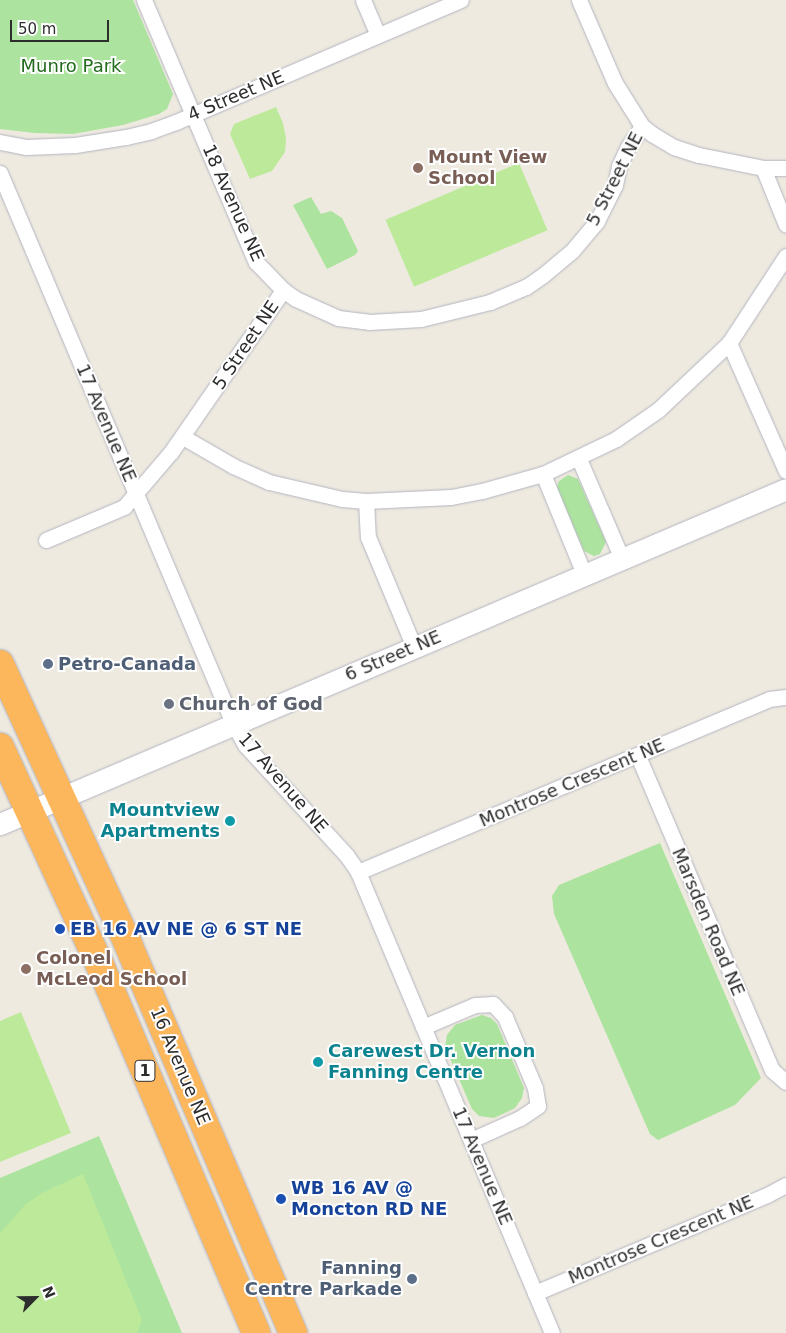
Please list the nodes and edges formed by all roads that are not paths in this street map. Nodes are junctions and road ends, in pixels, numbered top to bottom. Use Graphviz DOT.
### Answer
graph roads {
  1 [pos="144,0"];
  2 [pos="362,0"];
  3 [pos="460,0"];
  4 [pos="579,0"];
  5 [pos="378,35"];
  6 [pos="193,114"];
  7 [pos="642,126"];
  8 [pos="0,142"];
  9 [pos="763,168"];
  10 [pos="786,168"];
  11 [pos="0,173"];
  12 [pos="786,225"];
  13 [pos="786,256"];
  14 [pos="284,290"];
  15 [pos="729,343"];
  16 [pos="183,437"];
  17 [pos="578,459"];
  18 [pos="786,471"];
  19 [pos="543,474"];
  20 [pos="786,488"];
  21 [pos="136,493"];
  22 [pos="366,501"];
  23 [pos="46,540"];
  24 [pos="622,559"];
  25 [pos="584,574"];
  26 [pos="414,647"];
  27 [pos="0,664"];
  28 [pos="786,697"];
  29 [pos="233,724"];
  30 [pos="0,747"];
  31 [pos="638,756"];
  32 [pos="60,798"];
  33 [pos="29,812"];
  34 [pos="0,824"];
  35 [pos="358,872"];
  36 [pos="423,1027"];
  37 [pos="786,1082"];
  38 [pos="471,1140"];
  39 [pos="786,1185"];
  40 [pos="536,1293"];
  41 [pos="256,1333"];
  42 [pos="293,1333"];
  43 [pos="552,1333"];
  1 -- 6 [label="street, 18 Avenue NE"];
  2 -- 5 [label="street"];
  3 -- 5 [label="street, 4 Street NE"];
  4 -- 7 [label="street"];
  5 -- 6 [label="street, 4 Street NE"];
  6 -- 8 [label="street, 4 Street NE"];
  6 -- 14 [label="street, 18 Avenue NE"];
  7 -- 9 [label="street, 5 Street NE"];
  7 -- 14 [label="street, 5 Street NE"];
  9 -- 10 [label="street, 5 Street NE"];
  9 -- 12 [label="street"];
  11 -- 21 [label="street, 17 Avenue NE"];
  13 -- 15 [label="street"];
  14 -- 16 [label="street, 5 Street NE"];
  15 -- 17 [label="street"];
  15 -- 18 [label="street"];
  16 -- 21 [label="street, 5 Street NE"];
  16 -- 22 [label="street"];
  17 -- 19 [label="street"];
  17 -- 24 [label="street"];
  19 -- 22 [label="street"];
  19 -- 25 [label="street"];
  20 -- 24 [label="street, 6 Street NE"];
  21 -- 23 [label="street, 5 Street NE"];
  21 -- 29 [label="street, 17 Avenue NE"];
  22 -- 26 [label="street"];
  24 -- 25 [label="street, 6 Street NE"];
  25 -- 26 [label="street, 6 Street NE"];
  26 -- 29 [label="street, 6 Street NE"];
  27 -- 32 [label="highway, 16 Avenue NE / 1"];
  28 -- 31 [label="street, Montrose Crescent NE"];
  29 -- 32 [label="street, 6 Street NE"];
  29 -- 35 [label="street, 17 Avenue NE"];
  30 -- 33 [label="highway, 16 Avenue NE / 1"];
  31 -- 35 [label="street, Montrose Crescent NE"];
  31 -- 37 [label="street, Marsden Road NE"];
  32 -- 33 [label="street, 6 Street NE"];
  32 -- 42 [label="highway, 16 Avenue NE / 1"];
  33 -- 34 [label="street, 6 Street NE"];
  33 -- 41 [label="highway, 16 Avenue NE / 1"];
  35 -- 36 [label="street, 17 Avenue NE"];
  36 -- 38 [label="street, 17 Avenue NE"];
  36 -- 38 [label="street"];
  38 -- 40 [label="street, 17 Avenue NE"];
  39 -- 40 [label="street, Montrose Crescent NE"];
  40 -- 43 [label="street, 17 Avenue NE"];
}
